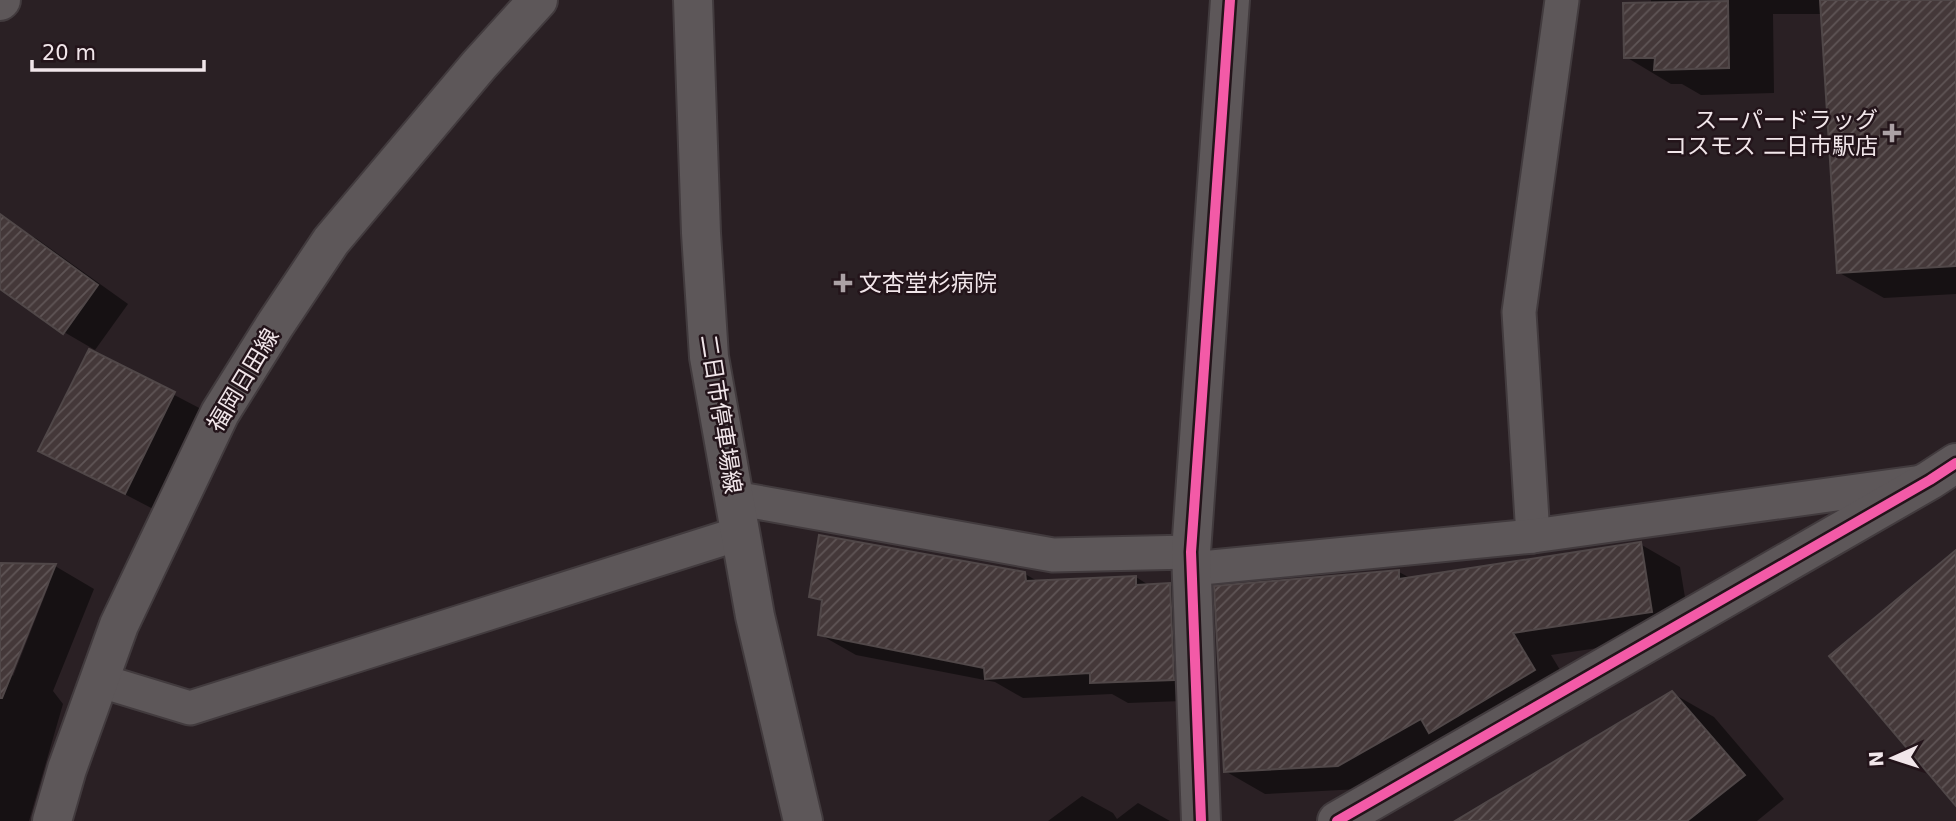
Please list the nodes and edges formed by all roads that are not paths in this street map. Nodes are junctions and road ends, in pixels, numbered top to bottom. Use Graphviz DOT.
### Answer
graph roads {
  1 [pos="538,0"];
  2 [pos="693,0"];
  3 [pos="1230,0"];
  4 [pos="1562,0"];
  5 [pos="1943,472"];
  6 [pos="737,515"];
  7 [pos="1533,536"];
  8 [pos="1191,560"];
  9 [pos="98,680"];
  10 [pos="52,821"];
  11 [pos="803,821"];
  12 [pos="1201,821"];
  13 [pos="1337,821"];
  1 -- 9 [label="main road, 福岡日田線"];
  2 -- 6 [label="main road, 二日市停車場線"];
  3 -- 8 [label="main road"];
  4 -- 7 [label="lane"];
  5 -- 7 [label="lane"];
  5 -- 13 [label="main road"];
  6 -- 8 [label="lane"];
  6 -- 9 [label="lane"];
  6 -- 11 [label="main road, 二日市停車場線"];
  7 -- 8 [label="lane"];
  8 -- 12 [label="main road"];
  9 -- 10 [label="main road, 福岡日田線"];
}
